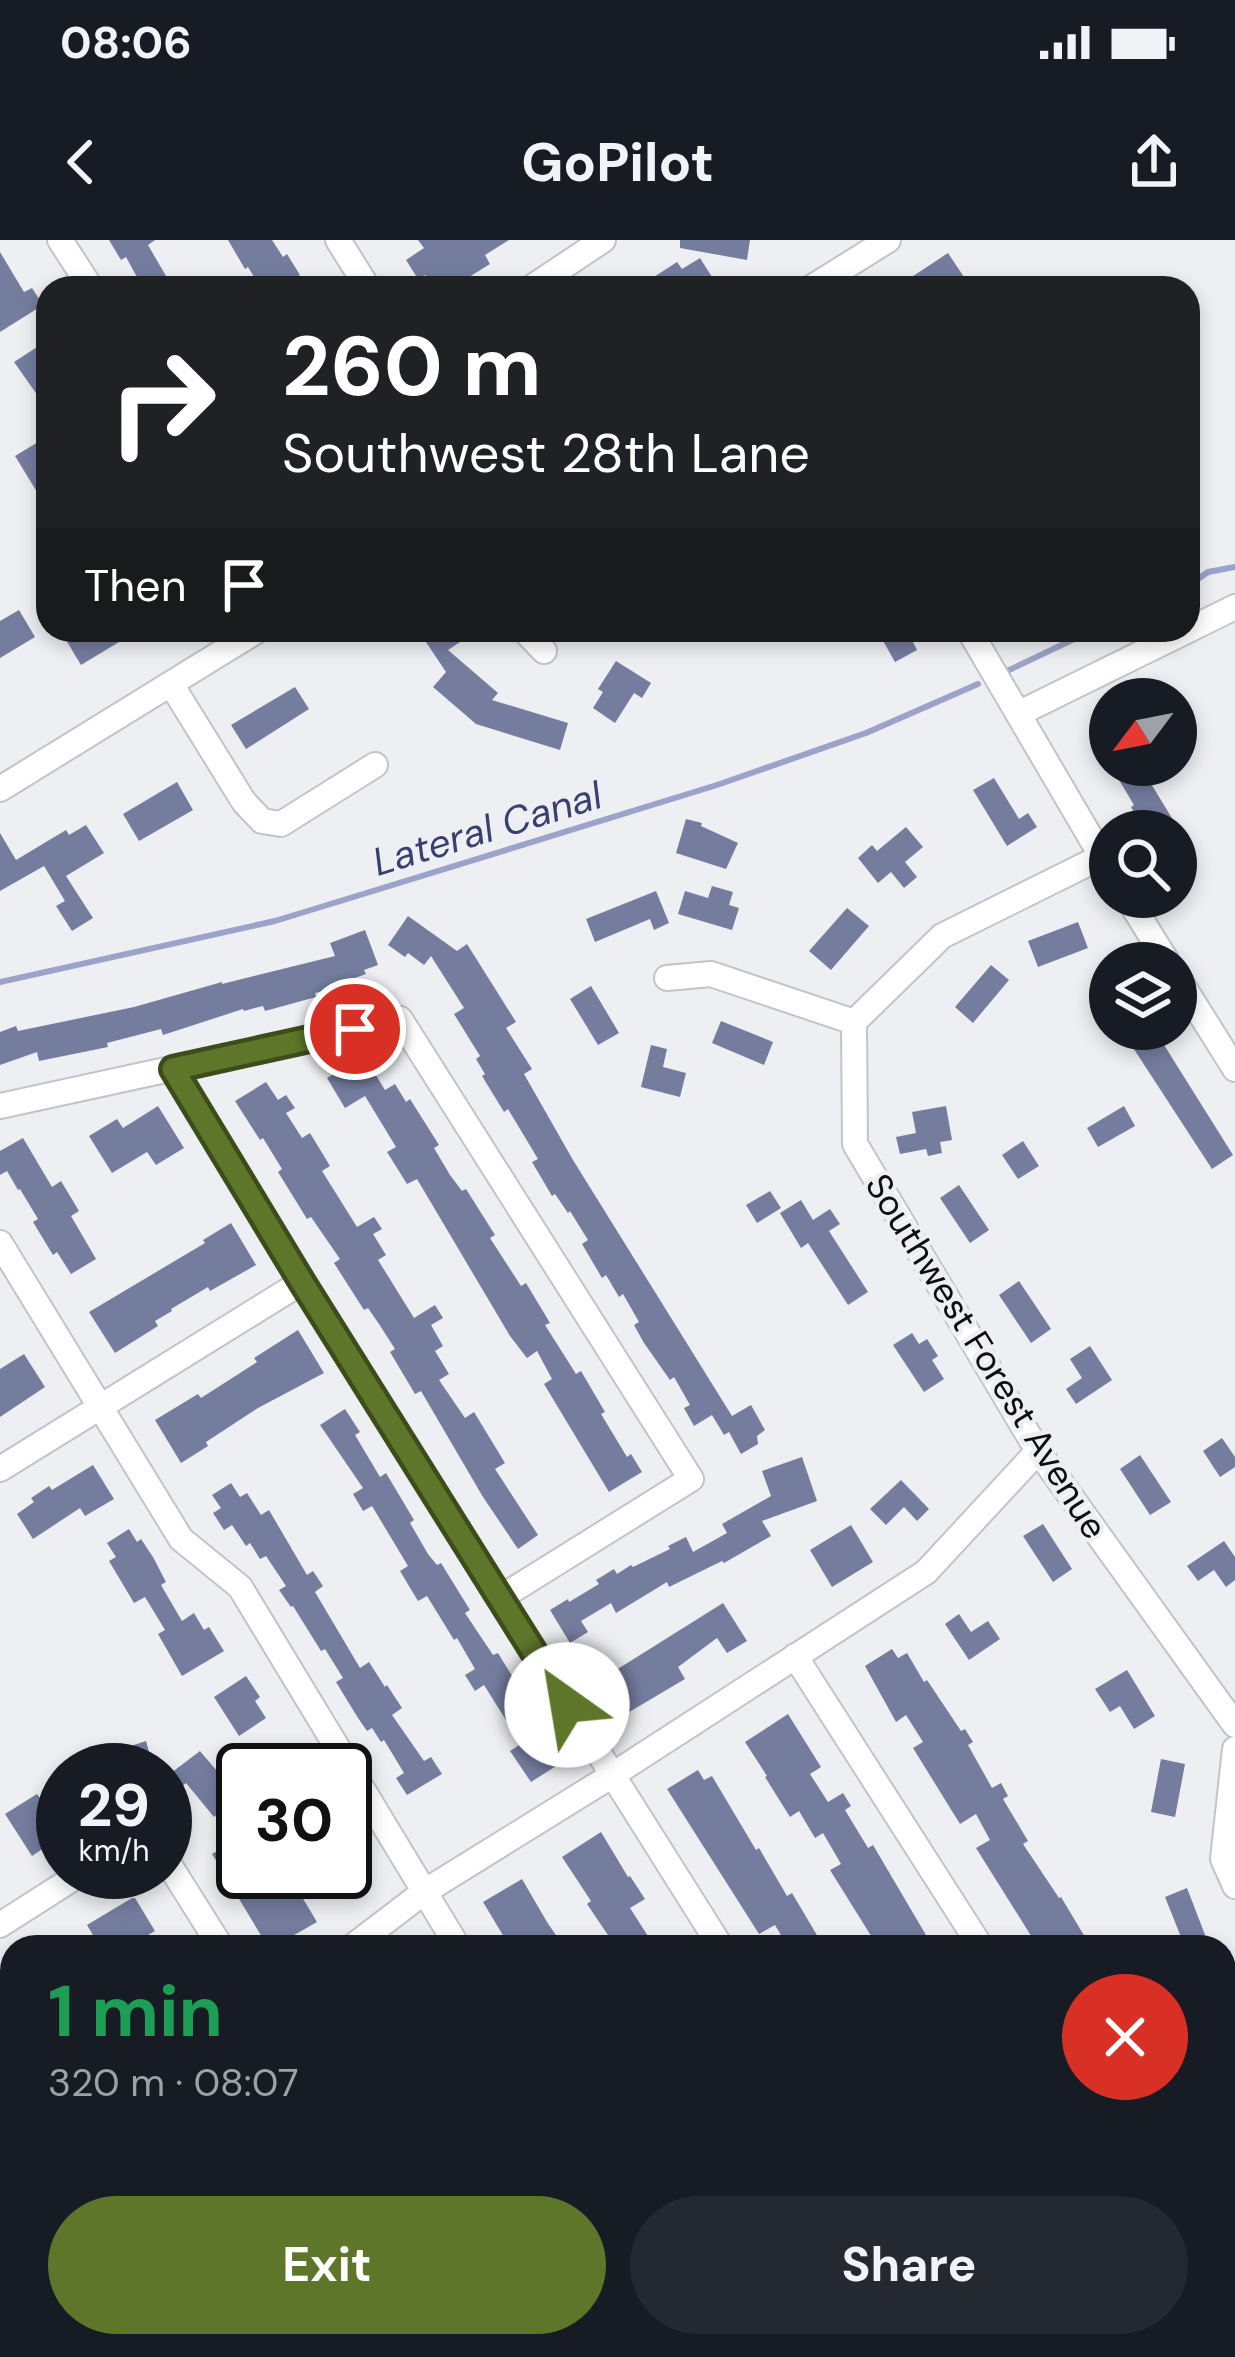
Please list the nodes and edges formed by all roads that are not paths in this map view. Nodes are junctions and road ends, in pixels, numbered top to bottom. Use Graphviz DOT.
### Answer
graph roads {
  1 [pos="60,240"];
  2 [pos="338,240"];
  3 [pos="602,240"];
  4 [pos="888,240"];
  5 [pos="83,276"];
  6 [pos="360,276"];
  7 [pos="549,276"];
  8 [pos="830,276"];
  9 [pos="1235,607"];
  10 [pos="1200,624"];
  11 [pos="239,642"];
  12 [pos="535,642"];
  13 [pos="976,642"];
  14 [pos="1164,642"];
  15 [pos="544,651"];
  16 [pos="171,684"];
  17 [pos="1020,713"];
  18 [pos="375,765"];
  19 [pos="0,789"];
  20 [pos="1089,834"];
  21 [pos="1089,871"];
  22 [pos="667,978"];
  23 [pos="1197,1008"];
  24 [pos="854,1022"];
  25 [pos="173,1069"];
  26 [pos="1235,1069"];
  27 [pos="0,1106"];
  28 [pos="0,1243"];
  29 [pos="302,1282"];
  30 [pos="101,1408"];
  31 [pos="1038,1451"];
  32 [pos="0,1469"];
  33 [pos="500,1598"];
  34 [pos="795,1656"];
  35 [pos="1235,1725"];
  36 [pos="1235,1749"];
  37 [pos="611,1776"];
  38 [pos="1235,1886"];
  39 [pos="424,1892"];
  40 [pos="40,1899"];
  41 [pos="191,1899"];
  42 [pos="0,1924"];
  43 [pos="213,1935"];
  44 [pos="368,1935"];
  45 [pos="451,1935"];
  46 [pos="713,1935"];
  47 [pos="973,1935"];
  1 -- 5 [label="street"];
  2 -- 6 [label="street"];
  3 -- 7 [label="street"];
  4 -- 8 [label="street"];
  9 -- 10 [label="street"];
  11 -- 16 [label="street"];
  12 -- 15 [label="street"];
  13 -- 17 [label="street"];
  14 -- 17 [label="street"];
  16 -- 18 [label="street"];
  16 -- 19 [label="street"];
  17 -- 20 [label="street"];
  21 -- 24 [label="street"];
  22 -- 24 [label="street"];
  23 -- 26 [label="street"];
  24 -- 31 [label="street, Southwest Forest Avenue"];
  25 -- 27 [label="street"];
  25 -- 29 [label="street"];
  25 -- 33 [label="street"];
  28 -- 30 [label="street"];
  29 -- 30 [label="street"];
  29 -- 33 [label="street"];
  30 -- 32 [label="street"];
  30 -- 39 [label="street"];
  31 -- 34 [label="street"];
  31 -- 35 [label="street, Southwest Forest Avenue"];
  33 -- 37 [label="street"];
  34 -- 37 [label="street"];
  34 -- 47 [label="street"];
  36 -- 38 [label="street"];
  37 -- 39 [label="street"];
  37 -- 46 [label="street"];
  39 -- 44 [label="street"];
  39 -- 45 [label="street"];
  40 -- 42 [label="street"];
  41 -- 43 [label="street"];
}
